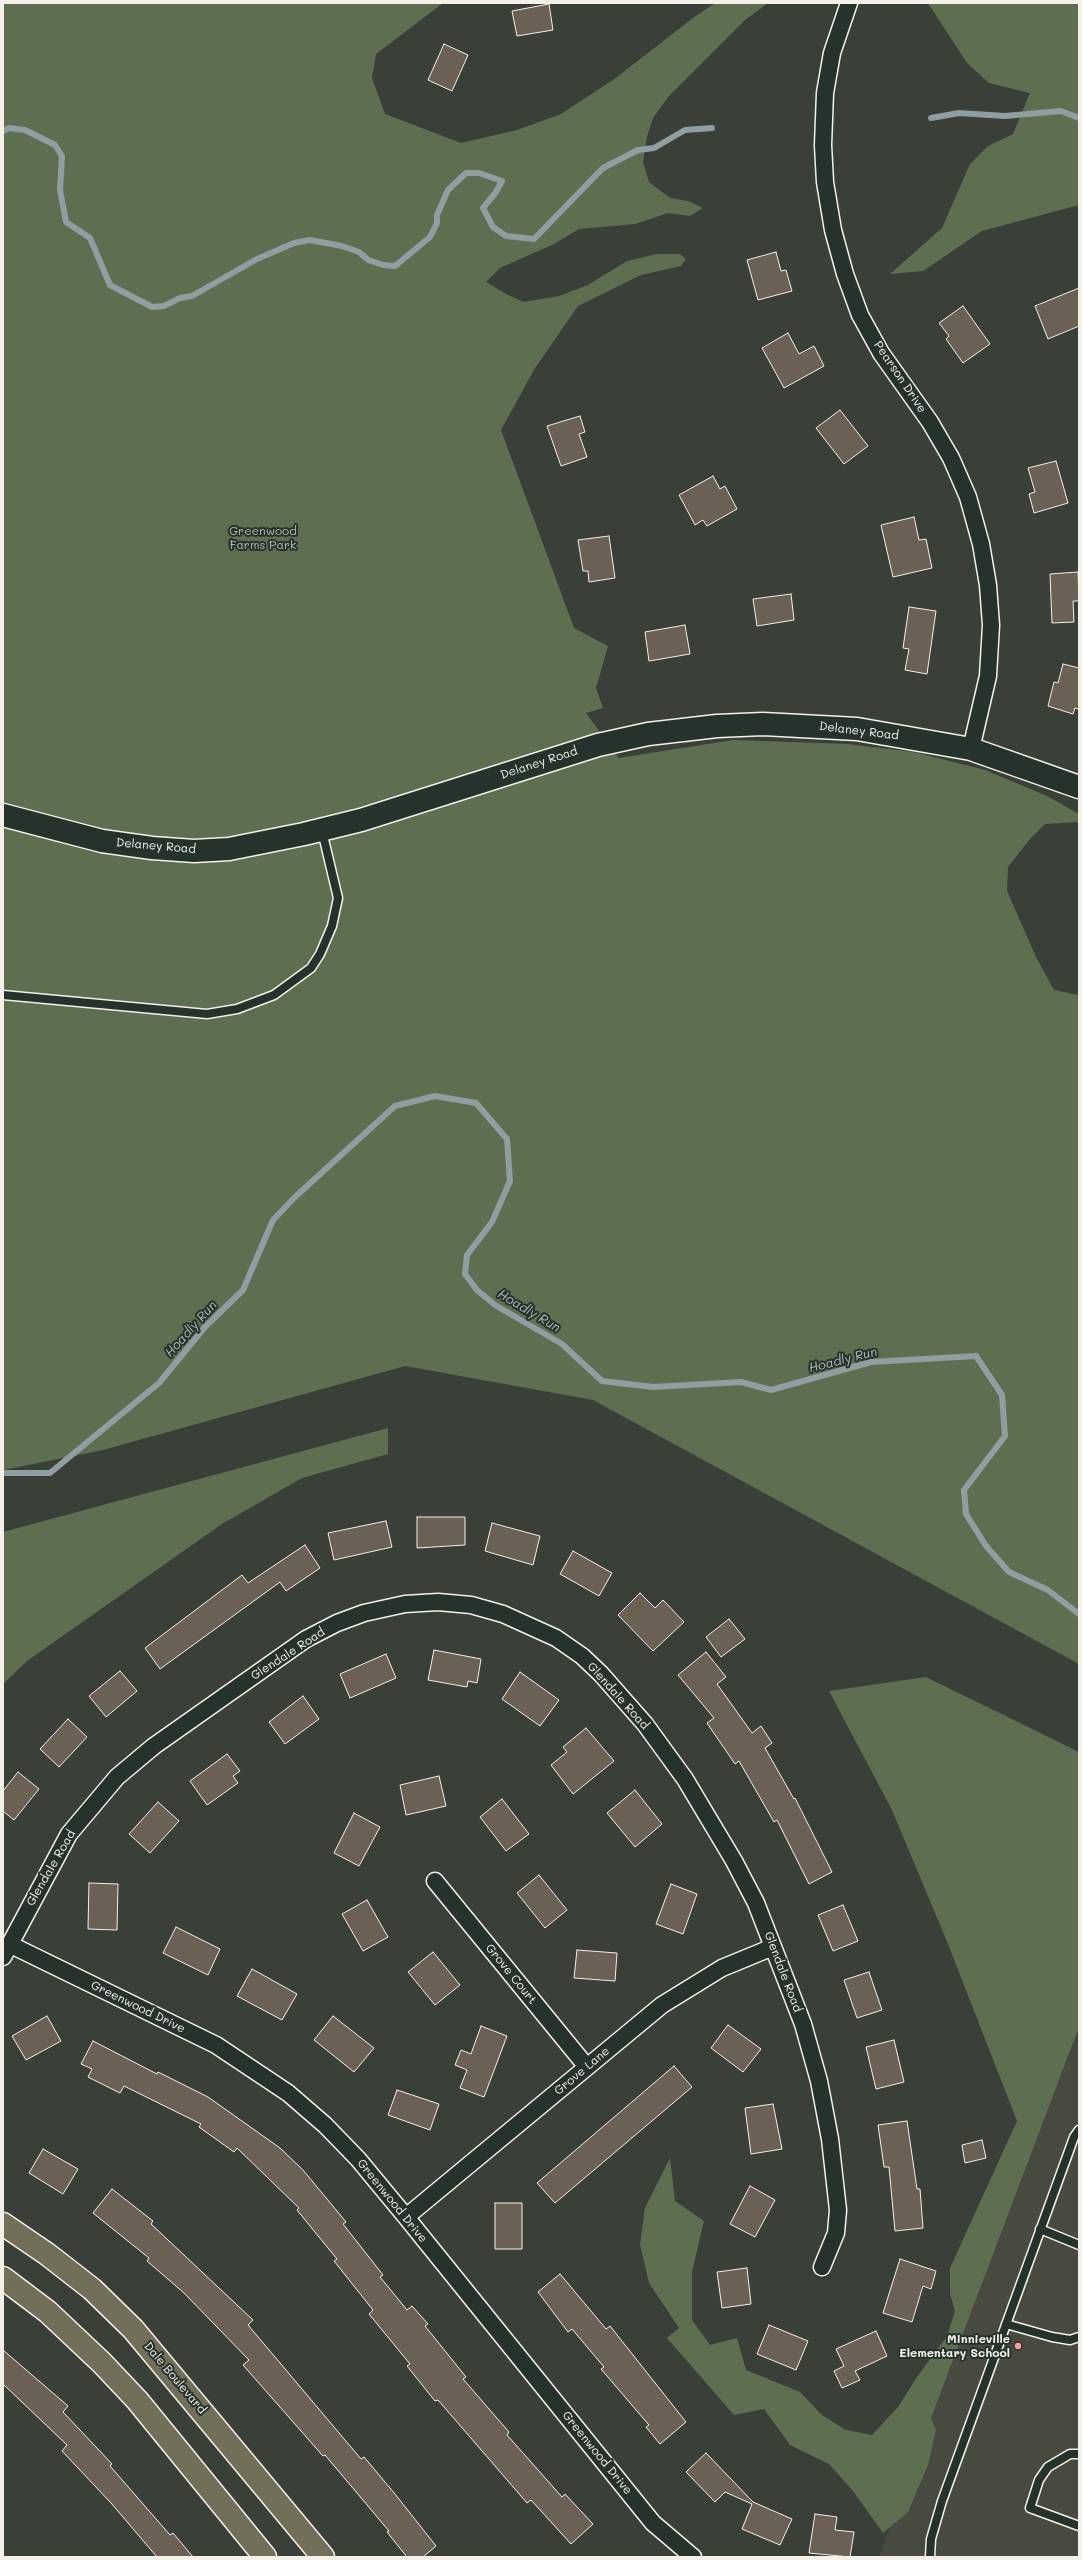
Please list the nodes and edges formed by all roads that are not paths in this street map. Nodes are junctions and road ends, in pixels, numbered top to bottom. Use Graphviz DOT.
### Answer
graph roads {
  1 [pos="849,3"];
  2 [pos="971,749"];
  3 [pos="1079,787"];
  4 [pos="3,815"];
  5 [pos="322,830"];
  6 [pos="3,994"];
  7 [pos="435,1881"];
  8 [pos="773,1947"];
  9 [pos="6,1951"];
  10 [pos="587,2067"];
  11 [pos="1079,2130"];
  12 [pos="406,2217"];
  13 [pos="3,2224"];
  14 [pos="1040,2229"];
  15 [pos="1079,2245"];
  16 [pos="822,2267"];
  17 [pos="3,2278"];
  18 [pos="1006,2324"];
  19 [pos="1079,2337"];
  20 [pos="1079,2454"];
  21 [pos="1079,2526"];
  22 [pos="265,2557"];
  23 [pos="323,2557"];
  24 [pos="694,2557"];
  25 [pos="930,2557"];
  1 -- 2 [label="street, Pearson Drive"];
  2 -- 3 [label="street, Delaney Road"];
  2 -- 5 [label="street, Delaney Road"];
  4 -- 5 [label="street, Delaney Road"];
  5 -- 6 [label="lane"];
  7 -- 10 [label="street, Grove Court"];
  8 -- 9 [label="street, Glendale Road"];
  8 -- 10 [label="street, Grove Lane"];
  8 -- 16 [label="street, Glendale Road"];
  9 -- 12 [label="street, Greenwood Drive"];
  10 -- 12 [label="street, Grove Lane"];
  11 -- 14 [label="lane"];
  12 -- 24 [label="street, Greenwood Drive"];
  13 -- 23 [label="main road, Dale Boulevard"];
  14 -- 15 [label="lane"];
  14 -- 18 [label="lane"];
  17 -- 22 [label="main road"];
  18 -- 19 [label="lane"];
  18 -- 25 [label="lane"];
  20 -- 21 [label="lane"];
}
